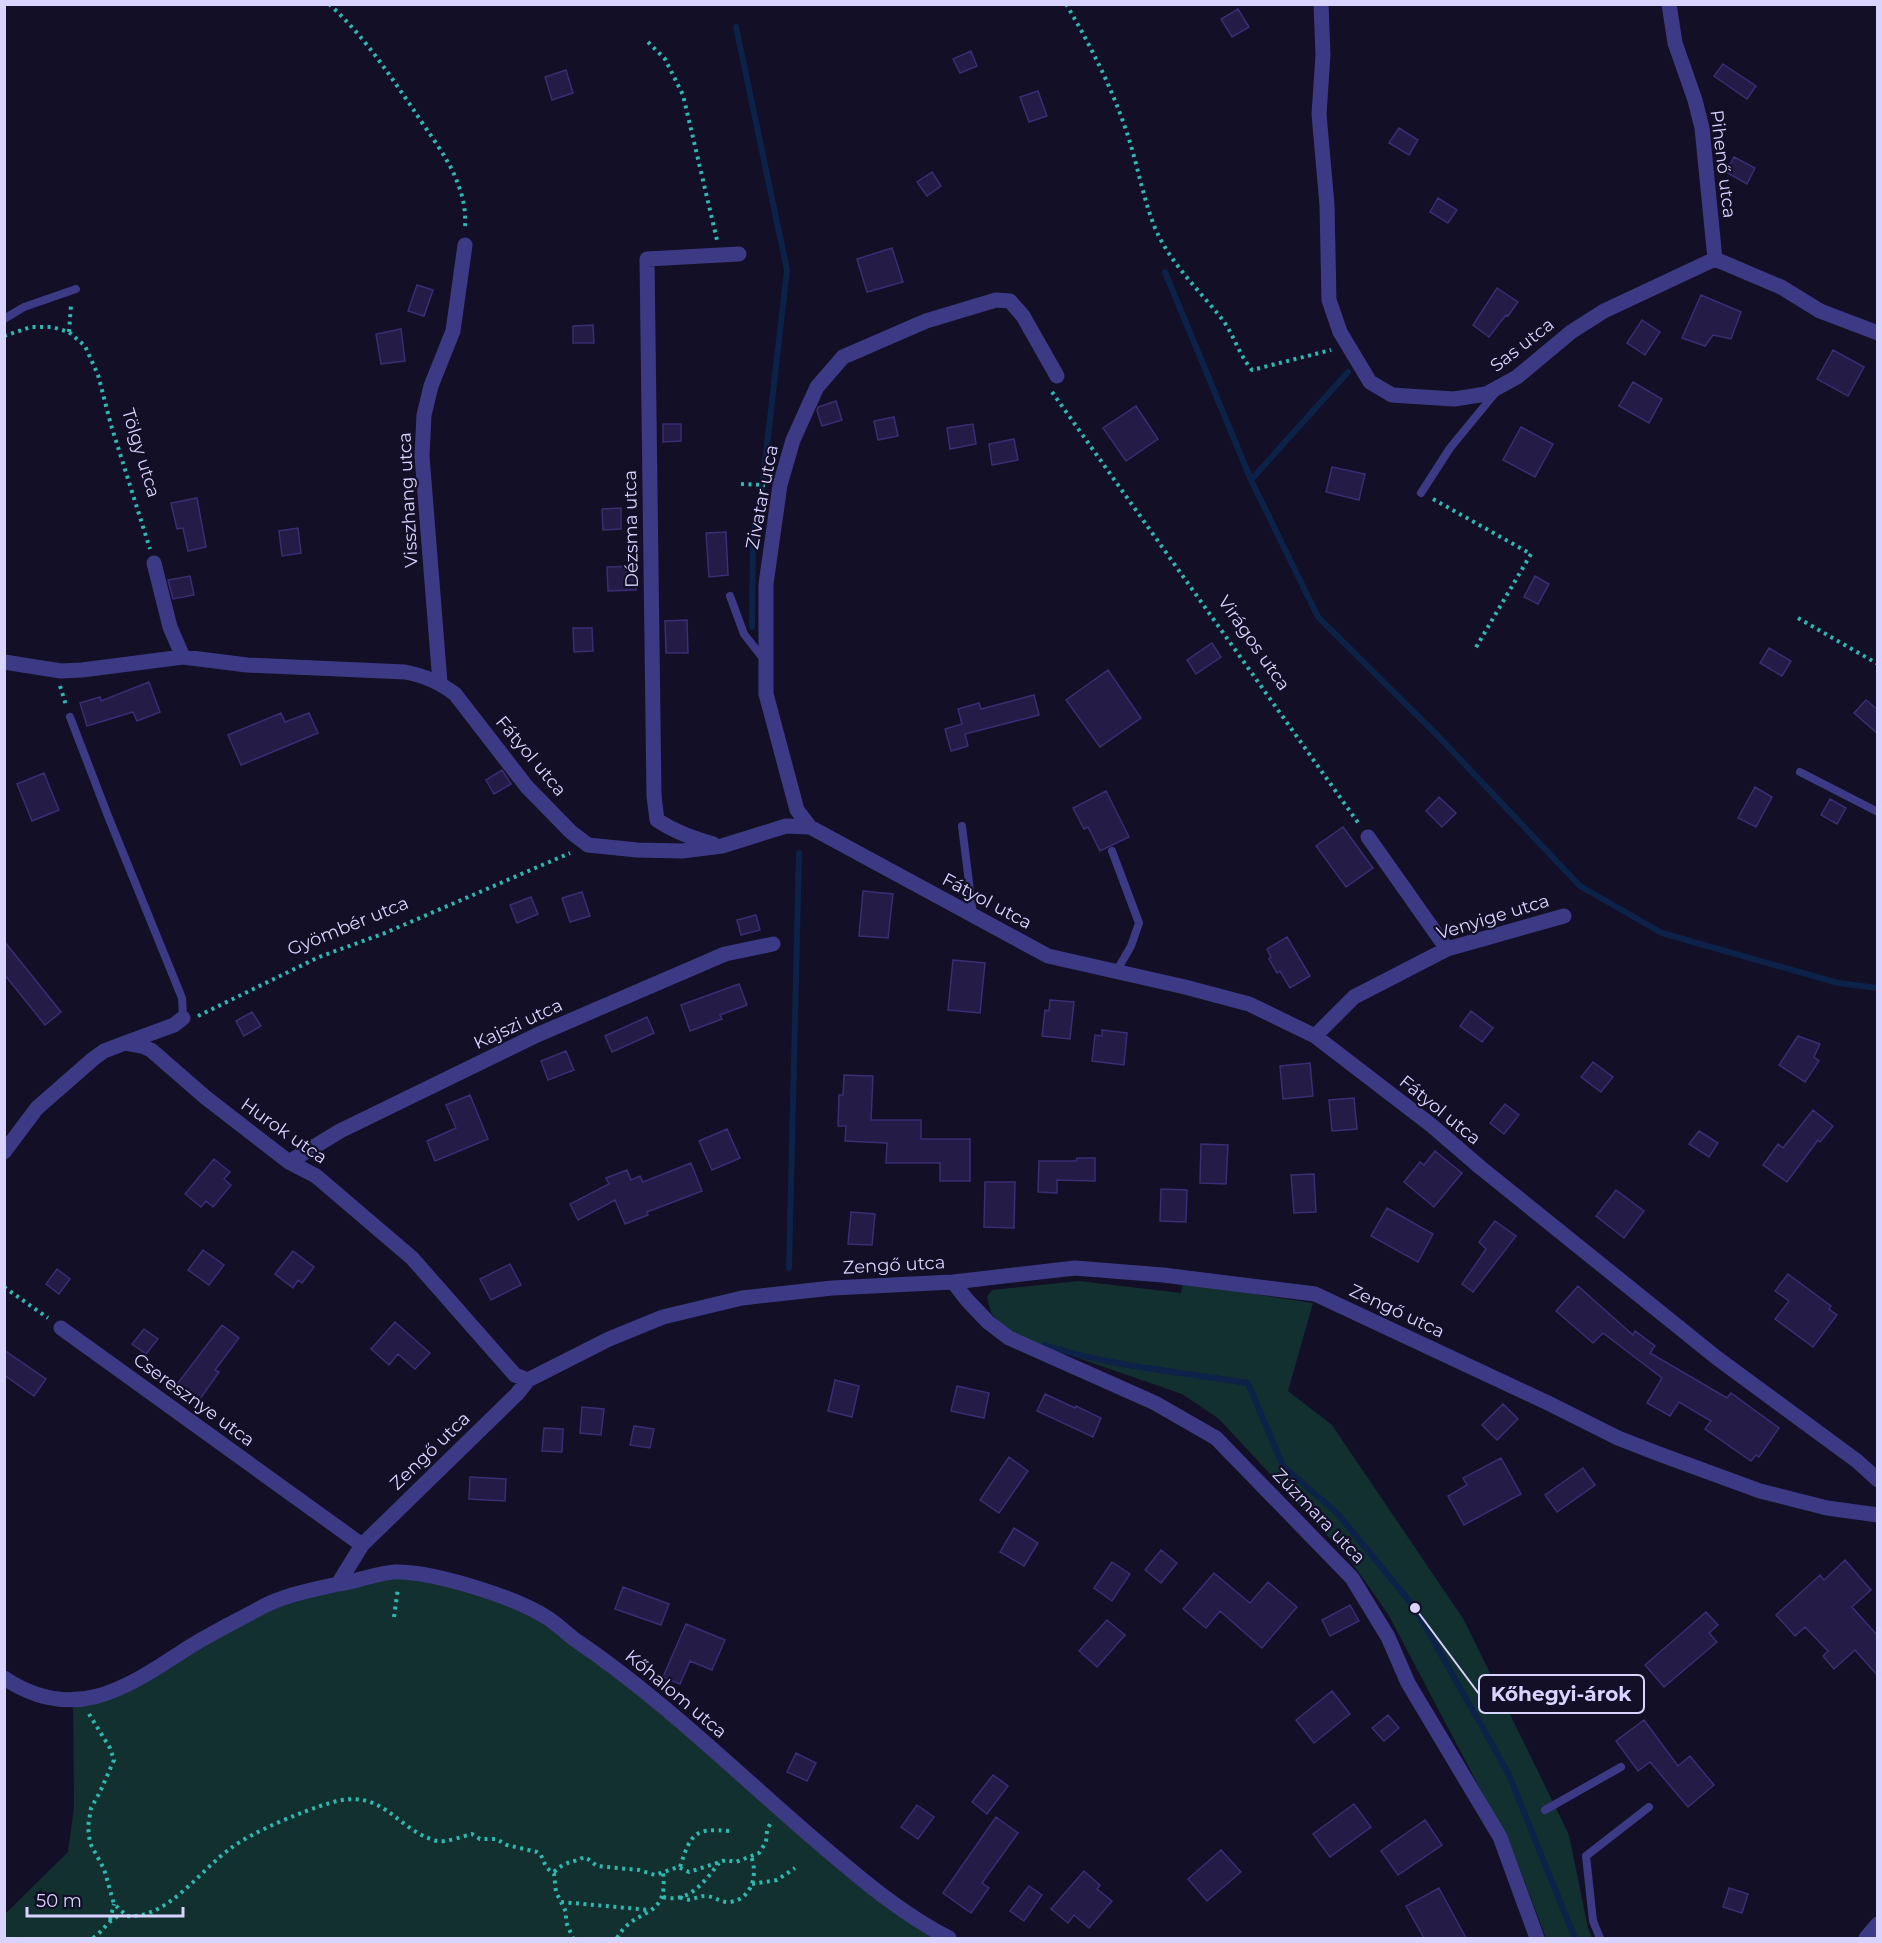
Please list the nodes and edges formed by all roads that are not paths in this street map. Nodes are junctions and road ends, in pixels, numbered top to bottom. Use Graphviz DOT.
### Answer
graph roads {
  1 [pos="1322,4"];
  2 [pos="1669,4"];
  3 [pos="465,245"];
  4 [pos="739,254"];
  5 [pos="1715,259"];
  6 [pos="74,293"];
  7 [pos="4,319"];
  8 [pos="1878,333"];
  9 [pos="1054,382"];
  10 [pos="1500,387"];
  11 [pos="1421,493"];
  12 [pos="154,563"];
  13 [pos="730,596"];
  14 [pos="183,657"];
  15 [pos="4,662"];
  16 [pos="766,662"];
  17 [pos="440,682"];
  18 [pos="70,717"];
  19 [pos="1800,772"];
  20 [pos="1878,812"];
  21 [pos="962,826"];
  22 [pos="810,827"];
  23 [pos="1368,837"];
  24 [pos="722,846"];
  25 [pos="1112,851"];
  26 [pos="973,916"];
  27 [pos="1564,916"];
  28 [pos="773,944"];
  29 [pos="1447,949"];
  30 [pos="1116,973"];
  31 [pos="183,1018"];
  32 [pos="1315,1036"];
  33 [pos="125,1042"];
  34 [pos="4,1152"];
  35 [pos="289,1162"];
  36 [pos="953,1282"];
  37 [pos="61,1328"];
  38 [pos="528,1380"];
  39 [pos="1878,1480"];
  40 [pos="1878,1515"];
  41 [pos="362,1545"];
  42 [pos="338,1584"];
  43 [pos="4,1678"];
  44 [pos="1621,1767"];
  45 [pos="1649,1807"];
  46 [pos="1545,1810"];
  47 [pos="1878,1924"];
  48 [pos="949,1938"];
  49 [pos="1537,1938"];
  50 [pos="1600,1938"];
  51 [pos="1866,1938"];
  1 -- 10 [label="street, Sas utca"];
  2 -- 5 [label="street, Pihenő utca"];
  3 -- 17 [label="street, Visszhang utca"];
  4 -- 24 [label="street, Dézsma utca"];
  5 -- 8 [label="street"];
  5 -- 10 [label="street, Sas utca"];
  6 -- 7 [label="lane"];
  9 -- 16 [label="street, Zivatar utca"];
  10 -- 11 [label="lane"];
  12 -- 14 [label="street"];
  13 -- 16 [label="lane"];
  14 -- 15 [label="street, Fátyol utca"];
  14 -- 17 [label="street, Fátyol utca"];
  16 -- 22 [label="street, Zivatar utca"];
  17 -- 24 [label="street, Fátyol utca"];
  18 -- 31 [label="lane"];
  19 -- 20 [label="lane"];
  21 -- 26 [label="lane"];
  22 -- 24 [label="street"];
  22 -- 26 [label="street, Fátyol utca"];
  23 -- 29 [label="street"];
  25 -- 30 [label="lane"];
  26 -- 30 [label="street, Fátyol utca"];
  27 -- 29 [label="street, Venyige utca"];
  28 -- 35 [label="street, Kajszi utca"];
  29 -- 32 [label="street, Venyige utca"];
  30 -- 32 [label="street, Fátyol utca"];
  31 -- 33 [label="street"];
  32 -- 39 [label="street, Fátyol utca"];
  33 -- 34 [label="street"];
  33 -- 35 [label="street, Hurok utca"];
  35 -- 38 [label="street, Hurok utca"];
  36 -- 38 [label="street, Zengő utca"];
  36 -- 40 [label="street, Zengő utca"];
  36 -- 49 [label="street, Zúzmara utca"];
  37 -- 41 [label="street, Cseresznye utca"];
  38 -- 41 [label="street, Zengő utca"];
  41 -- 42 [label="street, Zengő utca"];
  42 -- 43 [label="street"];
  42 -- 48 [label="street, Kőhalom utca"];
  44 -- 46 [label="lane"];
  45 -- 50 [label="lane"];
  47 -- 51 [label="street"];
}
